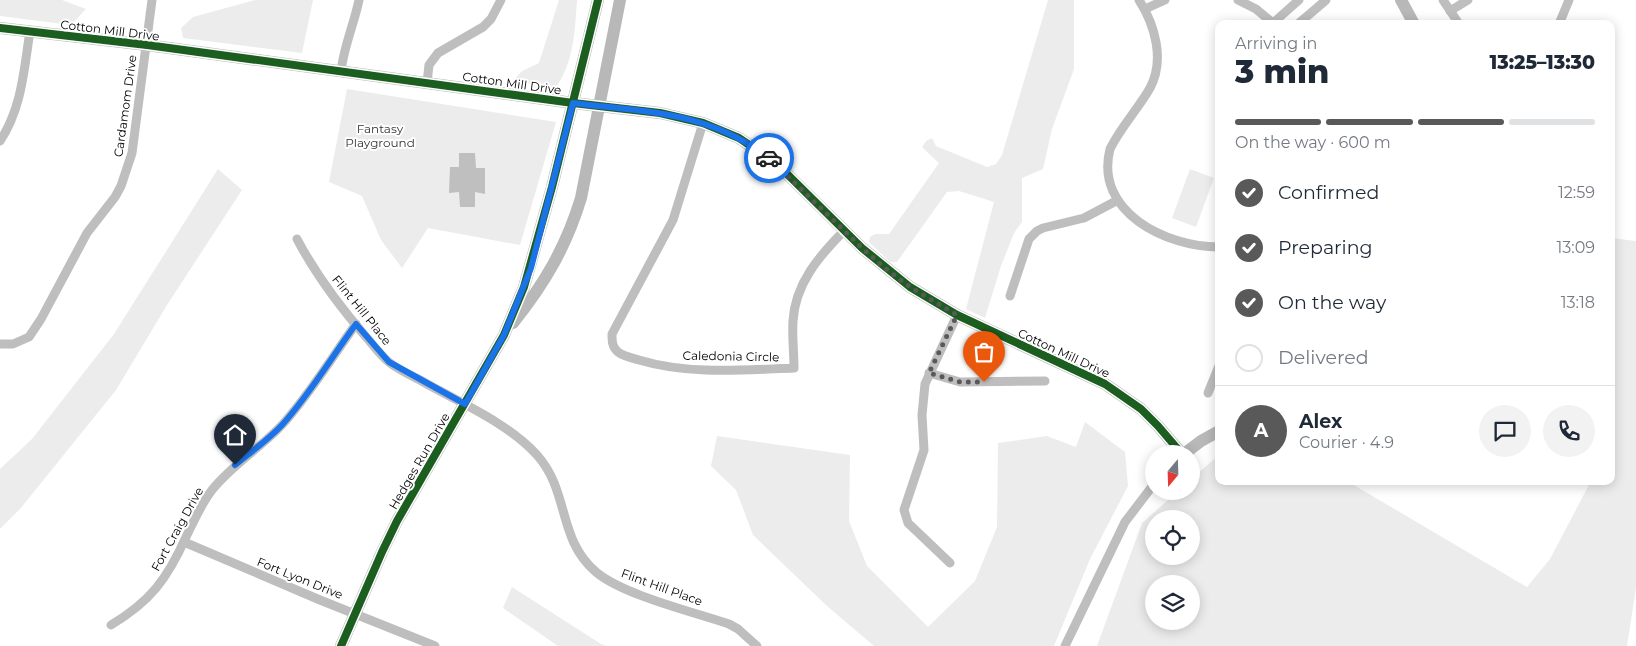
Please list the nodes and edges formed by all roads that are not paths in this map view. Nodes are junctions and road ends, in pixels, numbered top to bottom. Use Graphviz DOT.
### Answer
graph roads {
  1 [pos="152,0"];
  2 [pos="359,0"];
  3 [pos="501,0"];
  4 [pos="620,0"];
  5 [pos="1139,0"];
  6 [pos="1165,0"];
  7 [pos="1238,0"];
  8 [pos="1299,0"];
  9 [pos="1326,0"];
  10 [pos="1401,0"];
  11 [pos="1443,0"];
  12 [pos="1468,0"];
  13 [pos="1568,0"];
  14 [pos="596,5"];
  15 [pos="1145,10"];
  16 [pos="1450,11"];
  17 [pos="617,15"];
  18 [pos="1268,20"];
  19 [pos="1277,20"];
  20 [pos="1303,20"];
  21 [pos="1412,20"];
  22 [pos="1457,20"];
  23 [pos="1560,20"];
  24 [pos="0,28"];
  25 [pos="30,31"];
  26 [pos="147,45"];
  27 [pos="341,71"];
  28 [pos="427,83"];
  29 [pos="573,103"];
  30 [pos="598,106"];
  31 [pos="703,122"];
  32 [pos="0,141"];
  33 [pos="1118,200"];
  34 [pos="844,231"];
  35 [pos="297,239"];
  36 [pos="1215,247"];
  37 [pos="1010,296"];
  38 [pos="957,315"];
  39 [pos="356,324"];
  40 [pos="504,335"];
  41 [pos="0,344"];
  42 [pos="929,373"];
  43 [pos="1215,376"];
  44 [pos="1044,381"];
  45 [pos="1208,393"];
  46 [pos="465,404"];
  47 [pos="1215,433"];
  48 [pos="1175,445"];
  49 [pos="1195,445"];
  50 [pos="1145,496"];
  51 [pos="184,542"];
  52 [pos="950,563"];
  53 [pos="355,614"];
  54 [pos="111,625"];
  55 [pos="341,646"];
  56 [pos="435,646"];
  57 [pos="757,646"];
  58 [pos="1065,646"];
  1 -- 26 [label="street, Cardamom Drive"];
  2 -- 27 [label="street"];
  3 -- 28 [label="street"];
  4 -- 17 [label="street, Hedges Run Drive"];
  5 -- 15 [label="street"];
  6 -- 15 [label="street"];
  7 -- 18 [label="street"];
  8 -- 19 [label="street"];
  9 -- 20 [label="street"];
  10 -- 21 [label="street"];
  11 -- 16 [label="street"];
  12 -- 16 [label="street"];
  13 -- 23 [label="street"];
  14 -- 17 [label="street"];
  14 -- 29 [label="street, Hedges Run Drive"];
  15 -- 33 [label="street"];
  16 -- 22 [label="street"];
  17 -- 30 [label="street, Hedges Run Drive"];
  24 -- 25 [label="street, Cotton Mill Drive"];
  25 -- 26 [label="street, Cotton Mill Drive"];
  25 -- 32 [label="street"];
  26 -- 27 [label="street, Cotton Mill Drive"];
  26 -- 41 [label="street, Cardamom Drive"];
  27 -- 28 [label="street, Cotton Mill Drive"];
  28 -- 29 [label="street, Cotton Mill Drive"];
  29 -- 30 [label="street, Cotton Mill Drive"];
  29 -- 40 [label="street, Hedges Run Drive"];
  30 -- 31 [label="street, Cotton Mill Drive"];
  30 -- 40 [label="street, Hedges Run Drive"];
  31 -- 34 [label="street, Cotton Mill Drive"];
  31 -- 34 [label="street, Caledonia Circle"];
  33 -- 36 [label="street"];
  33 -- 37 [label="street"];
  34 -- 38 [label="street, Cotton Mill Drive"];
  35 -- 39 [label="street, Flint Hill Place"];
  38 -- 42 [label="street"];
  38 -- 48 [label="street, Cotton Mill Drive"];
  39 -- 46 [label="street, Flint Hill Place"];
  39 -- 51 [label="street, Fort Craig Drive"];
  40 -- 46 [label="street, Hedges Run Drive"];
  42 -- 44 [label="street"];
  42 -- 52 [label="street"];
  43 -- 45 [label="street"];
  46 -- 53 [label="street, Hedges Run Drive"];
  46 -- 57 [label="street, Flint Hill Place"];
  47 -- 49 [label="street"];
  50 -- 58 [label="street"];
  51 -- 53 [label="street, Fort Lyon Drive"];
  51 -- 54 [label="street, Fort Craig Drive"];
  53 -- 55 [label="street, Hedges Run Drive"];
  53 -- 56 [label="street, Fort Lyon Drive"];
}
